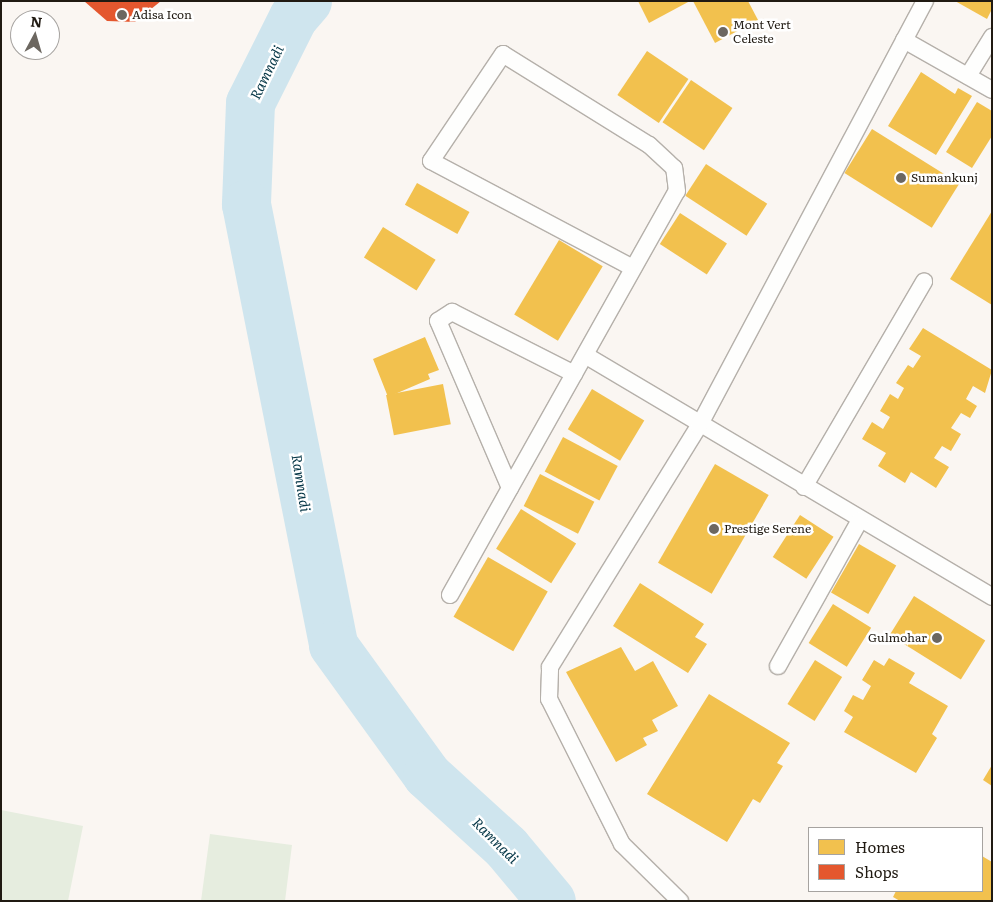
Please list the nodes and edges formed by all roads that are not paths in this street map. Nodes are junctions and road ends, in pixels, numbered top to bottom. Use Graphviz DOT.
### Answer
graph roads {
  1 [pos="925,1"];
  2 [pos="992,37"];
  3 [pos="904,40"];
  4 [pos="968,76"];
  5 [pos="992,90"];
  6 [pos="631,267"];
  7 [pos="924,282"];
  8 [pos="585,355"];
  9 [pos="574,374"];
  10 [pos="699,426"];
  11 [pos="804,487"];
  12 [pos="510,488"];
  13 [pos="860,520"];
  14 [pos="450,595"];
  15 [pos="992,597"];
  16 [pos="778,666"];
  17 [pos="680,901"];
  1 -- 3 [label="lane"];
  2 -- 4 [label="lane"];
  3 -- 4 [label="lane"];
  3 -- 10 [label="lane"];
  4 -- 5 [label="lane"];
  6 -- 6 [label="lane"];
  6 -- 8 [label="lane"];
  7 -- 11 [label="lane"];
  8 -- 9 [label="lane"];
  8 -- 10 [label="lane"];
  9 -- 12 [label="lane"];
  9 -- 12 [label="lane"];
  10 -- 11 [label="lane"];
  10 -- 17 [label="lane"];
  11 -- 13 [label="lane"];
  12 -- 14 [label="lane"];
  13 -- 15 [label="lane"];
  13 -- 16 [label="lane"];
}
